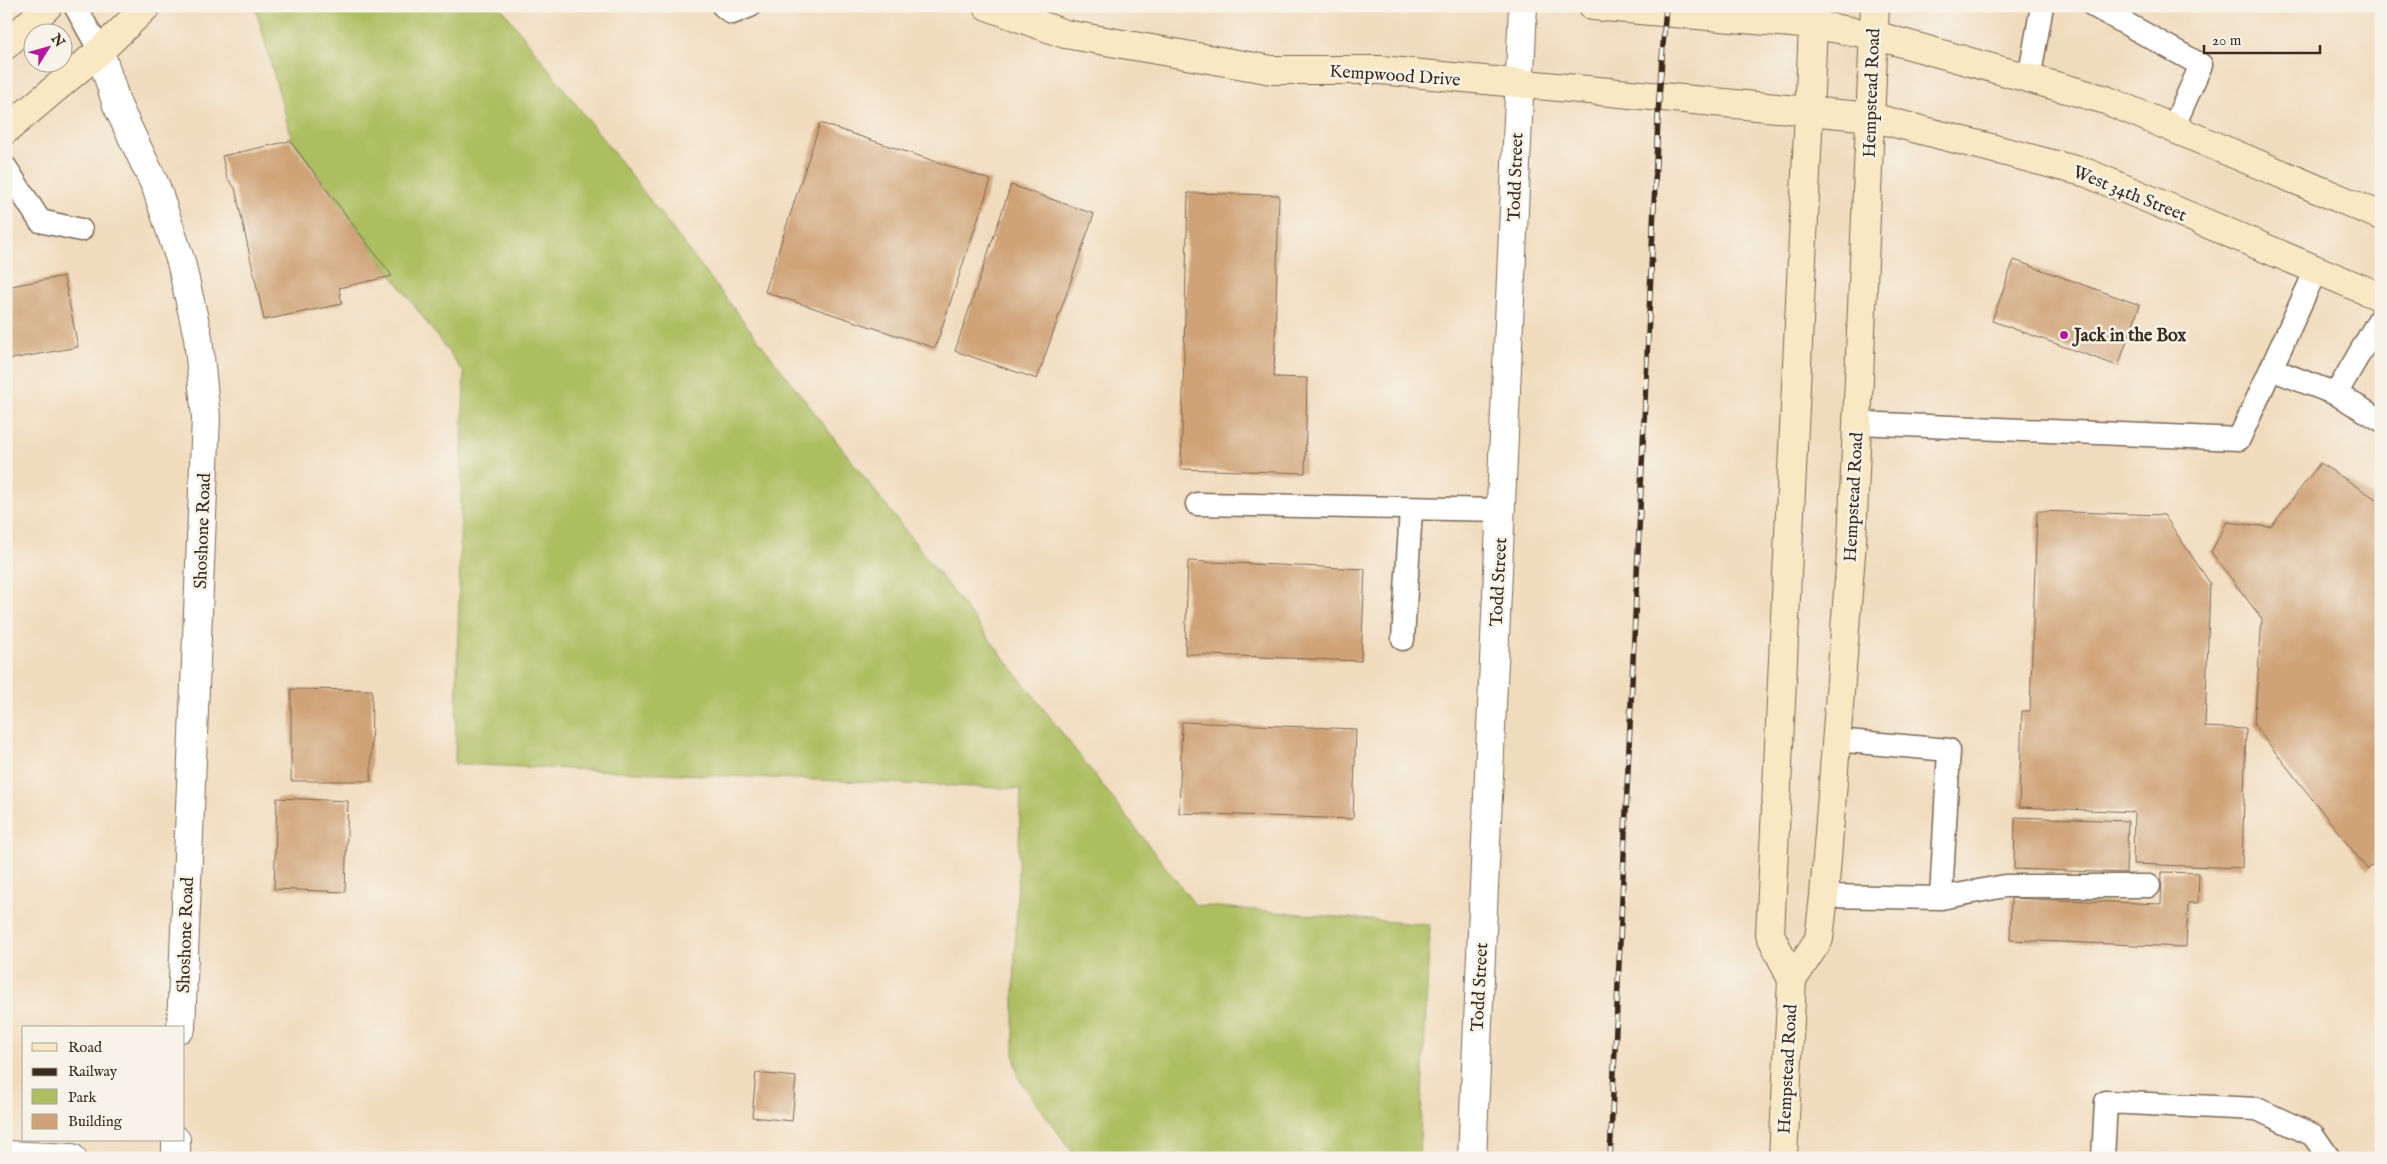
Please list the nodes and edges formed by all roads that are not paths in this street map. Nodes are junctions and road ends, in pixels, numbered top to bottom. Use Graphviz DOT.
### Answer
graph roads {
  1 [pos="48,6"];
  2 [pos="75,6"];
  3 [pos="147,6"];
  4 [pos="723,6"];
  5 [pos="750,6"];
  6 [pos="987,6"];
  7 [pos="1523,6"];
  8 [pos="1592,6"];
  9 [pos="1875,6"];
  10 [pos="2042,6"];
  11 [pos="2094,6"];
  12 [pos="1814,16"];
  13 [pos="1874,35"];
  14 [pos="6,45"];
  15 [pos="100,51"];
  16 [pos="2029,79"];
  17 [pos="1519,85"];
  18 [pos="1809,112"];
  19 [pos="1871,117"];
  20 [pos="2173,128"];
  21 [pos="6,130"];
  22 [pos="6,168"];
  23 [pos="2381,216"];
  24 [pos="81,230"];
  25 [pos="2316,270"];
  26 [pos="2381,297"];
  27 [pos="2381,316"];
  28 [pos="2271,369"];
  29 [pos="2336,394"];
  30 [pos="2381,420"];
  31 [pos="1857,423"];
  32 [pos="1197,504"];
  33 [pos="1412,510"];
  34 [pos="1501,510"];
  35 [pos="1403,639"];
  36 [pos="1835,740"];
  37 [pos="2149,886"];
  38 [pos="1824,896"];
  39 [pos="1941,898"];
  40 [pos="1792,980"];
  41 [pos="181,1026"];
  42 [pos="176,1142"];
  43 [pos="6,1155"];
  44 [pos="72,1158"];
  45 [pos="176,1158"];
  46 [pos="1472,1158"];
  47 [pos="1782,1158"];
  48 [pos="2103,1158"];
  49 [pos="2329,1158"];
  1 -- 14 [label="main road"];
  2 -- 15 [label="lane"];
  3 -- 15 [label="main road"];
  4 -- 5 [label="lane"];
  6 -- 17 [label="main road, Kempwood Drive"];
  7 -- 17 [label="street, Todd Street"];
  8 -- 12 [label="main road"];
  9 -- 13 [label="main road, Hempstead Road"];
  10 -- 16 [label="lane"];
  11 -- 20 [label="lane"];
  12 -- 13 [label="main road"];
  12 -- 18 [label="main road, Hempstead Road"];
  13 -- 16 [label="main road"];
  13 -- 19 [label="main road, Hempstead Road"];
  15 -- 21 [label="main road"];
  15 -- 41 [label="street, Shoshone Road"];
  16 -- 20 [label="main road"];
  17 -- 18 [label="main road, Kempwood Drive"];
  17 -- 34 [label="street, Todd Street"];
  18 -- 19 [label="main road, West 34th Street"];
  18 -- 40 [label="main road, Hempstead Road"];
  19 -- 25 [label="main road, West 34th Street"];
  19 -- 31 [label="main road, Hempstead Road"];
  20 -- 23 [label="main road"];
  22 -- 24 [label="lane"];
  25 -- 26 [label="main road, West 34th Street"];
  25 -- 28 [label="lane"];
  27 -- 29 [label="lane"];
  28 -- 29 [label="lane"];
  28 -- 31 [label="lane"];
  29 -- 30 [label="lane"];
  31 -- 36 [label="main road, Hempstead Road"];
  32 -- 33 [label="lane"];
  33 -- 34 [label="lane"];
  33 -- 35 [label="lane"];
  34 -- 46 [label="street, Todd Street"];
  36 -- 38 [label="main road, Hempstead Road"];
  36 -- 39 [label="lane"];
  37 -- 39 [label="lane"];
  38 -- 39 [label="lane"];
  38 -- 40 [label="main road, Hempstead Road"];
  40 -- 47 [label="main road, Hempstead Road"];
  42 -- 45 [label="street"];
  43 -- 44 [label="street"];
  48 -- 49 [label="lane"];
}
